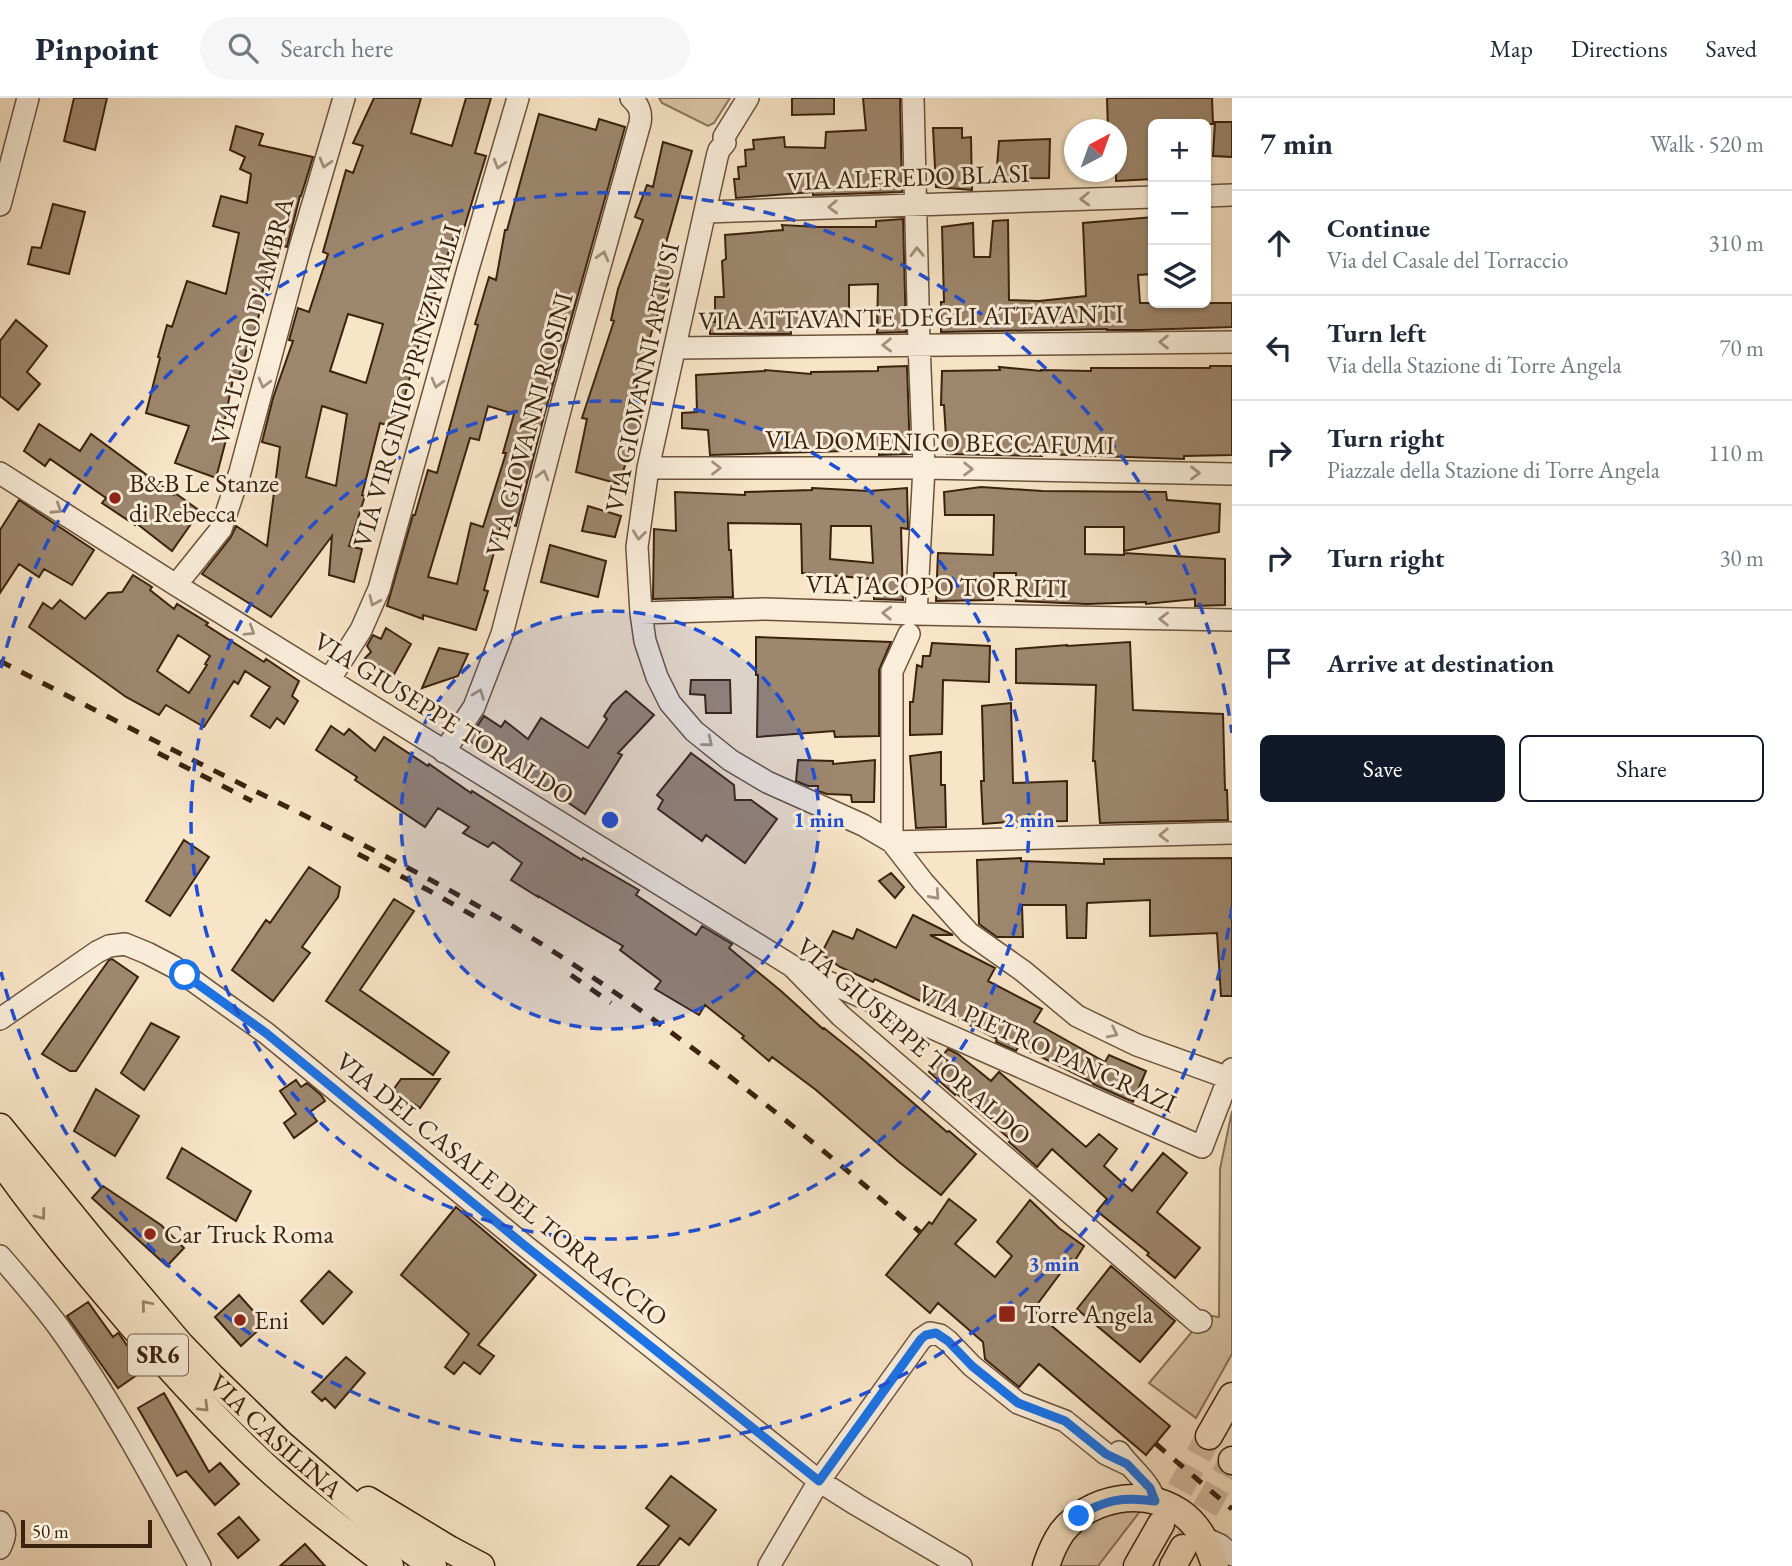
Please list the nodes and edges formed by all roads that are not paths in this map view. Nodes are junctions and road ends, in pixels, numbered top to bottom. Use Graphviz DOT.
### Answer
graph roads {
  1 [pos="28,98"];
  2 [pos="344,98"];
  3 [pos="518,98"];
  4 [pos="748,98"];
  5 [pos="913,98"];
  6 [pos="633,100"];
  7 [pos="1211,195"];
  8 [pos="1232,195"];
  9 [pos="1148,197"];
  10 [pos="0,205"];
  11 [pos="917,205"];
  12 [pos="706,212"];
  13 [pos="1232,342"];
  14 [pos="919,344"];
  15 [pos="675,348"];
  16 [pos="648,468"];
  17 [pos="924,468"];
  18 [pos="0,472"];
  19 [pos="1232,474"];
  20 [pos="176,585"];
  21 [pos="640,613"];
  22 [pos="1232,620"];
  23 [pos="912,624"];
  24 [pos="329,680"];
  25 [pos="444,752"];
  26 [pos="1232,833"];
  27 [pos="892,842"];
  28 [pos="792,966"];
  29 [pos="0,1019"];
  30 [pos="1230,1074"];
  31 [pos="0,1127"];
  32 [pos="0,1160"];
  33 [pos="0,1256"];
  34 [pos="1201,1321"];
  35 [pos="1232,1396"];
  36 [pos="1038,1409"];
  37 [pos="1209,1436"];
  38 [pos="1127,1464"];
  39 [pos="819,1481"];
  40 [pos="1158,1513"];
  41 [pos="339,1528"];
  42 [pos="1186,1550"];
  43 [pos="1232,1555"];
  44 [pos="441,1558"];
  45 [pos="200,1566"];
  46 [pos="376,1566"];
  47 [pos="390,1566"];
  48 [pos="474,1566"];
  49 [pos="481,1566"];
  50 [pos="769,1566"];
  51 [pos="961,1566"];
  52 [pos="1046,1566"];
  53 [pos="1137,1566"];
  54 [pos="1215,1566"];
  1 -- 10 [label="street"];
  2 -- 20 [label="street, VIA LUCIO D'AMBRA, one-way"];
  3 -- 24 [label="street, VIA VIRGINIO PRINZIVALLI, one-way"];
  4 -- 12 [label="street, VIA GIOVANNI ARTUSI"];
  5 -- 11 [label="street"];
  25 -- 6 [label="street, VIA GIOVANNI ROSINI, one-way"];
  7 -- 8 [label="street"];
  9 -- 11 [label="street, VIA ALFREDO BLASI, one-way"];
  11 -- 12 [label="street, VIA ALFREDO BLASI, one-way"];
  14 -- 11 [label="street, one-way"];
  12 -- 15 [label="street, VIA GIOVANNI ARTUSI"];
  13 -- 14 [label="street, VIA ATTAVANTE DEGLI ATTAVANTI, one-way"];
  14 -- 15 [label="street, VIA ATTAVANTE DEGLI ATTAVANTI, one-way"];
  14 -- 17 [label="street"];
  15 -- 16 [label="street, VIA GIOVANNI ARTUSI"];
  16 -- 17 [label="street, VIA DOMENICO BECCAFUMI, one-way"];
  16 -- 21 [label="street, VIA GIOVANNI ARTUSI, one-way"];
  17 -- 19 [label="street, VIA DOMENICO BECCAFUMI, one-way"];
  17 -- 23 [label="street"];
  18 -- 20 [label="street, VIA GIUSEPPE TORALDO, one-way"];
  20 -- 24 [label="street, VIA GIUSEPPE TORALDO, one-way"];
  23 -- 21 [label="street, VIA JACOPO TORRITI, one-way"];
  21 -- 27 [label="street, VIA GIOVANNI ARTUSI, one-way"];
  22 -- 23 [label="street, VIA JACOPO TORRITI, one-way"];
  23 -- 27 [label="street"];
  24 -- 25 [label="street, VIA GIUSEPPE TORALDO"];
  25 -- 28 [label="street, VIA GIUSEPPE TORALDO"];
  26 -- 27 [label="street, one-way"];
  27 -- 30 [label="street, VIA GIOVANNI ARTUSI, one-way"];
  28 -- 30 [label="street, VIA PIETRO PANCRAZI"];
  28 -- 34 [label="street, VIA GIUSEPPE TORALDO"];
  29 -- 39 [label="street, VIA DEL CASALE DEL TORRACCIO"];
  44 -- 31 [label="main road, VIA CASILINA / SR6, one-way"];
  32 -- 41 [label="main road, VIA CASILINA / SR6, one-way"];
  33 -- 45 [label="street"];
  35 -- 37 [label="main road"];
  36 -- 38 [label="street"];
  36 -- 38 [label="street"];
  36 -- 39 [label="street"];
  38 -- 40 [label="street"];
  39 -- 50 [label="street"];
  39 -- 51 [label="street, VIA DEL CASALE DEL TORRACCIO"];
  40 -- 42 [label="main road"];
  40 -- 52 [label="main road"];
  40 -- 53 [label="main road"];
  41 -- 46 [label="main road"];
  41 -- 47 [label="main road, VIA CASILINA / SR6"];
  42 -- 43 [label="street"];
  42 -- 54 [label="main road"];
  44 -- 48 [label="main road, VIA CASILINA"];
  44 -- 49 [label="main road"];
}
